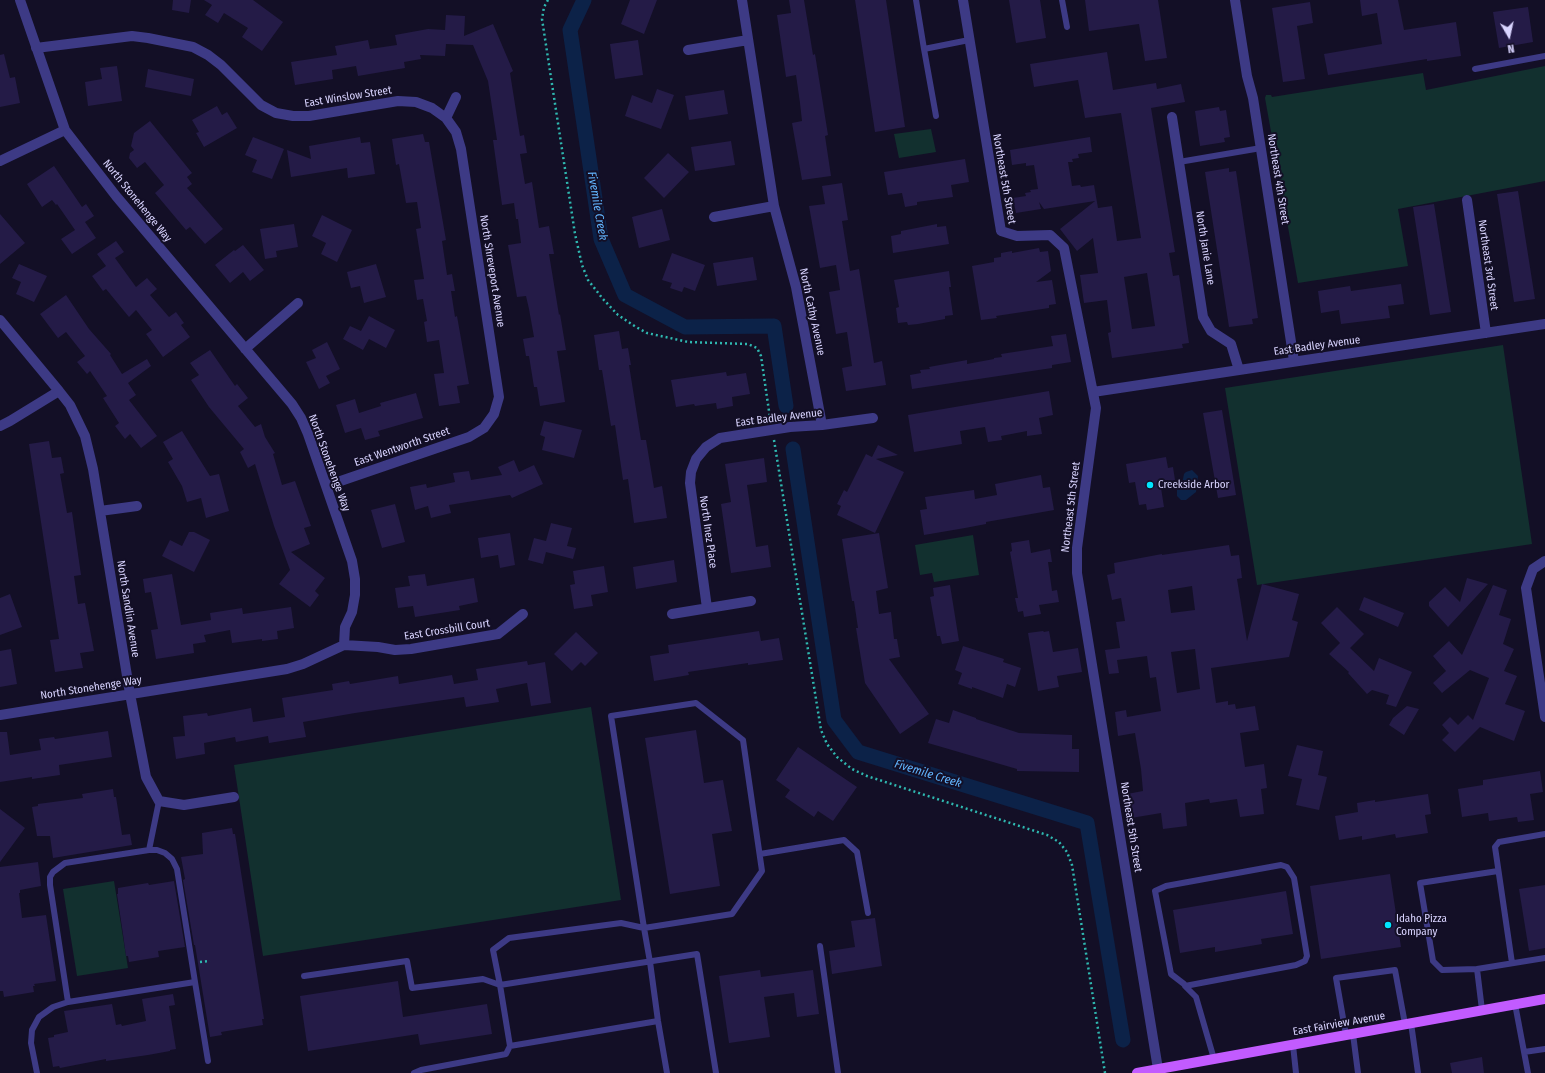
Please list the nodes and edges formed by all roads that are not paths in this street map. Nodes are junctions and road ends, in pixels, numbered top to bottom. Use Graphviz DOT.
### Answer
graph roads {
  1 [pos="20,0"];
  2 [pos="742,0"];
  3 [pos="916,0"];
  4 [pos="963,0"];
  5 [pos="1062,0"];
  6 [pos="1235,0"];
  7 [pos="1067,27"];
  8 [pos="748,40"];
  9 [pos="969,40"];
  10 [pos="36,48"];
  11 [pos="924,49"];
  12 [pos="688,50"];
  13 [pos="1545,56"];
  14 [pos="1475,69"];
  15 [pos="456,97"];
  16 [pos="936,116"];
  17 [pos="1172,117"];
  18 [pos="446,118"];
  19 [pos="65,130"];
  20 [pos="1261,148"];
  21 [pos="0,162"];
  22 [pos="1179,162"];
  23 [pos="1467,200"];
  24 [pos="774,206"];
  25 [pos="714,217"];
  26 [pos="298,303"];
  27 [pos="0,320"];
  28 [pos="1545,324"];
  29 [pos="1486,333"];
  30 [pos="245,349"];
  31 [pos="1294,361"];
  32 [pos="1239,370"];
  33 [pos="59,391"];
  34 [pos="1092,392"];
  35 [pos="873,418"];
  36 [pos="822,425"];
  37 [pos="0,426"];
  38 [pos="484,428"];
  39 [pos="696,459"];
  40 [pos="326,486"];
  41 [pos="137,506"];
  42 [pos="100,511"];
  43 [pos="1545,562"];
  44 [pos="751,601"];
  45 [pos="707,608"];
  46 [pos="523,614"];
  47 [pos="672,614"];
  48 [pos="344,644"];
  49 [pos="130,694"];
  50 [pos="0,715"];
  51 [pos="1545,718"];
  52 [pos="234,797"];
  53 [pos="159,801"];
  54 [pos="1545,834"];
  55 [pos="149,850"];
  56 [pos="760,854"];
  57 [pos="1498,871"];
  58 [pos="868,913"];
  59 [pos="644,928"];
  60 [pos="820,946"];
  61 [pos="1545,958"];
  62 [pos="650,962"];
  63 [pos="1512,964"];
  64 [pos="1476,969"];
  65 [pos="304,976"];
  66 [pos="195,982"];
  67 [pos="500,985"];
  68 [pos="1185,986"];
  69 [pos="1545,999"];
  70 [pos="68,1002"];
  71 [pos="1515,1004"];
  72 [pos="1482,1010"];
  73 [pos="658,1021"];
  74 [pos="1408,1024"];
  75 [pos="1349,1034"];
  76 [pos="1293,1045"];
  77 [pos="510,1046"];
  78 [pos="1545,1049"];
  79 [pos="1524,1052"];
  80 [pos="1214,1059"];
  81 [pos="208,1061"];
  82 [pos="1158,1069"];
  83 [pos="37,1073"];
  84 [pos="414,1073"];
  85 [pos="667,1073"];
  86 [pos="716,1073"];
  87 [pos="838,1073"];
  88 [pos="1137,1073"];
  89 [pos="1296,1073"];
  90 [pos="1358,1073"];
  91 [pos="1418,1073"];
  92 [pos="1528,1073"];
  1 -- 10 [label="street, North Stonehenge Way"];
  2 -- 8 [label="street, North Cathy Avenue"];
  3 -- 11 [label="lane"];
  4 -- 9 [label="street, Northeast 5th Street"];
  5 -- 7 [label="lane"];
  6 -- 20 [label="street, Northeast 4th Street"];
  8 -- 12 [label="street"];
  8 -- 24 [label="street, North Cathy Avenue"];
  9 -- 11 [label="lane"];
  9 -- 34 [label="street, Northeast 5th Street"];
  10 -- 18 [label="street, East Winslow Street"];
  10 -- 19 [label="street, North Stonehenge Way"];
  11 -- 16 [label="lane"];
  13 -- 14 [label="lane"];
  15 -- 18 [label="street"];
  17 -- 22 [label="street, North Janie Lane"];
  18 -- 38 [label="street, North Shreveport Avenue"];
  19 -- 21 [label="street"];
  19 -- 30 [label="street, North Stonehenge Way"];
  20 -- 22 [label="lane"];
  20 -- 31 [label="street, Northeast 4th Street"];
  22 -- 32 [label="street, North Janie Lane"];
  23 -- 29 [label="street, Northeast 3rd Street"];
  24 -- 25 [label="street"];
  24 -- 36 [label="street, North Cathy Avenue"];
  26 -- 30 [label="street"];
  27 -- 33 [label="street, North Sandlin Avenue"];
  28 -- 29 [label="street, East Badley Avenue"];
  29 -- 31 [label="street, East Badley Avenue"];
  30 -- 40 [label="street, North Stonehenge Way"];
  31 -- 32 [label="street, East Badley Avenue"];
  32 -- 34 [label="street, East Badley Avenue"];
  33 -- 37 [label="street"];
  33 -- 42 [label="street, North Sandlin Avenue"];
  34 -- 82 [label="street, Northeast 5th Street"];
  35 -- 36 [label="street, East Badley Avenue"];
  36 -- 39 [label="street, East Badley Avenue"];
  38 -- 40 [label="street, East Wentworth Street"];
  39 -- 45 [label="street, North Inez Place"];
  40 -- 48 [label="street, North Stonehenge Way"];
  41 -- 42 [label="street"];
  42 -- 49 [label="street, North Sandlin Avenue"];
  43 -- 51 [label="street"];
  44 -- 45 [label="street"];
  45 -- 47 [label="street"];
  46 -- 48 [label="street, East Crossbill Court"];
  48 -- 49 [label="street, North Stonehenge Way"];
  49 -- 50 [label="street, North Stonehenge Way"];
  49 -- 53 [label="street, North Sandlin Avenue"];
  52 -- 53 [label="street"];
  53 -- 55 [label="lane"];
  54 -- 57 [label="lane"];
  55 -- 66 [label="lane"];
  55 -- 70 [label="lane"];
  56 -- 58 [label="lane"];
  56 -- 59 [label="lane"];
  56 -- 59 [label="lane"];
  57 -- 63 [label="lane"];
  57 -- 64 [label="lane"];
  59 -- 62 [label="lane"];
  59 -- 67 [label="lane"];
  60 -- 87 [label="lane"];
  61 -- 63 [label="lane"];
  62 -- 67 [label="lane"];
  62 -- 73 [label="lane"];
  62 -- 86 [label="lane"];
  63 -- 64 [label="lane"];
  64 -- 72 [label="lane"];
  65 -- 67 [label="lane"];
  66 -- 70 [label="lane"];
  66 -- 81 [label="lane"];
  67 -- 77 [label="lane"];
  68 -- 68 [label="lane"];
  68 -- 80 [label="lane"];
  69 -- 71 [label="main road, East Fairview Avenue"];
  70 -- 83 [label="lane"];
  71 -- 72 [label="main road, East Fairview Avenue"];
  71 -- 79 [label="lane"];
  72 -- 74 [label="main road, East Fairview Avenue"];
  73 -- 77 [label="lane"];
  73 -- 85 [label="lane"];
  74 -- 75 [label="main road, East Fairview Avenue"];
  74 -- 75 [label="lane"];
  74 -- 91 [label="lane"];
  75 -- 76 [label="main road, East Fairview Avenue"];
  75 -- 90 [label="lane"];
  76 -- 80 [label="main road, East Fairview Avenue"];
  76 -- 89 [label="lane"];
  77 -- 84 [label="lane"];
  78 -- 79 [label="lane"];
  79 -- 92 [label="lane"];
  80 -- 82 [label="main road, East Fairview Avenue"];
  82 -- 88 [label="main road, East Fairview Avenue"];
}
